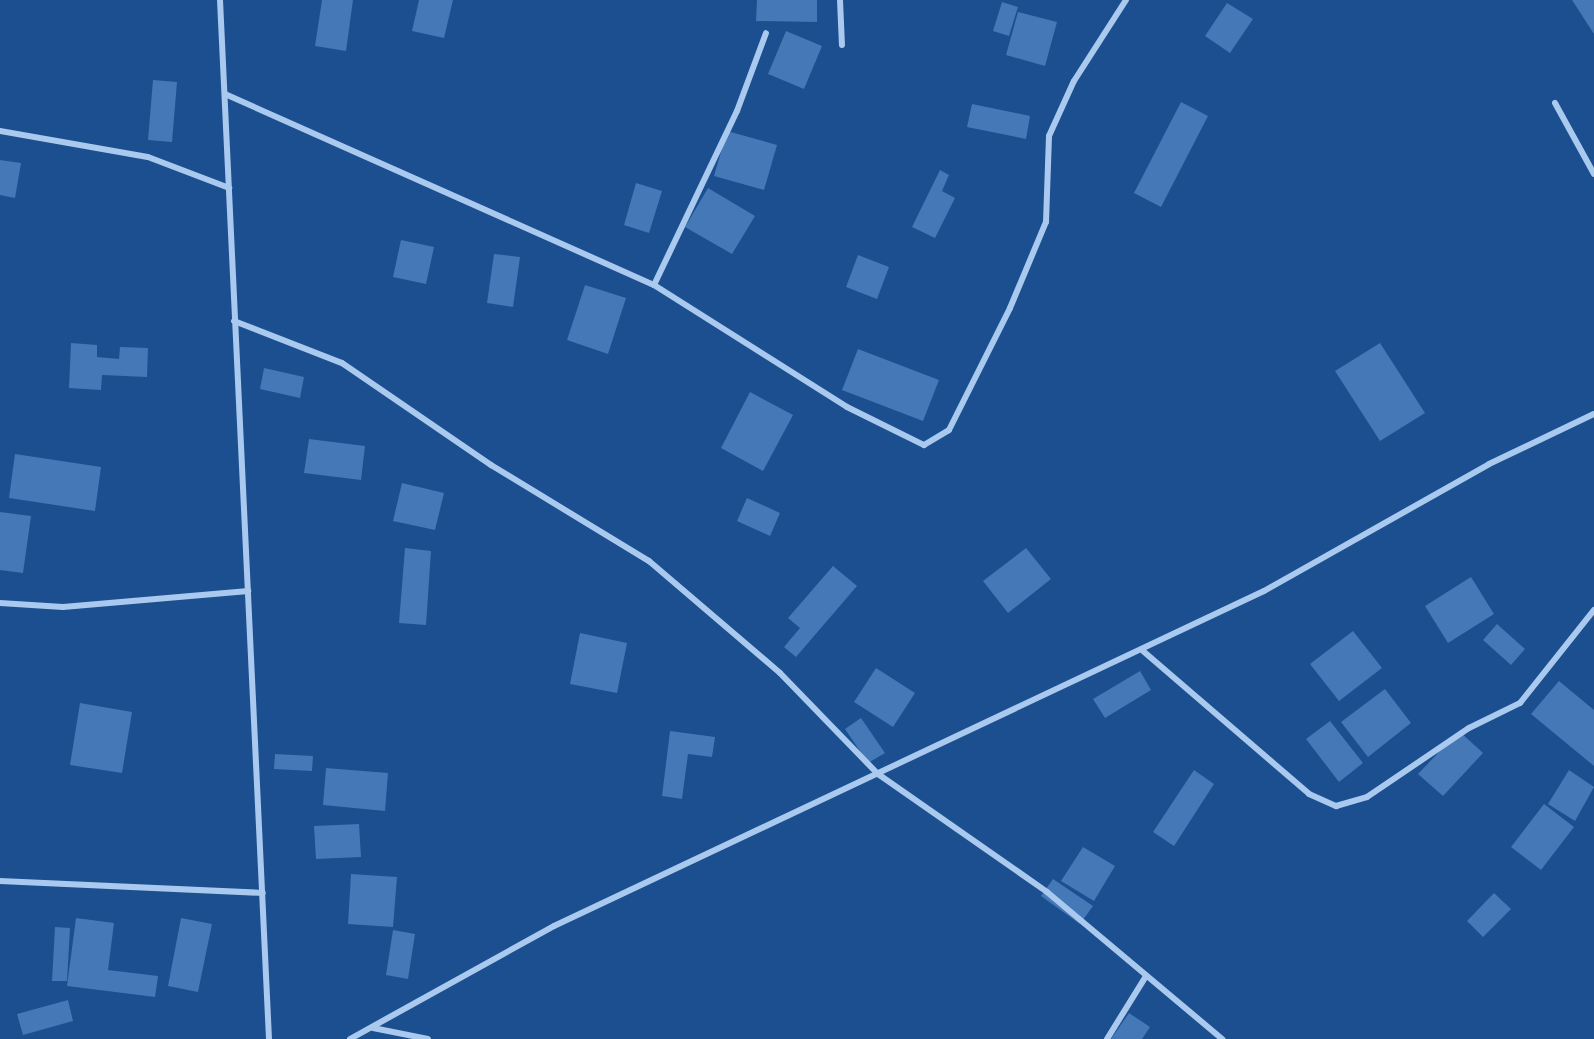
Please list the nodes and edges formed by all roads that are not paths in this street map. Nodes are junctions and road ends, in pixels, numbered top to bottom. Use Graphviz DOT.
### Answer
graph roads {
  1 [pos="220,0"];
  2 [pos="840,0"];
  3 [pos="1126,0"];
  4 [pos="766,33"];
  5 [pos="842,45"];
  6 [pos="225,94"];
  7 [pos="1555,103"];
  8 [pos="0,131"];
  9 [pos="1594,174"];
  10 [pos="230,188"];
  11 [pos="654,285"];
  12 [pos="234,321"];
  13 [pos="1594,414"];
  14 [pos="248,591"];
  15 [pos="0,603"];
  16 [pos="1594,610"];
  17 [pos="1143,651"];
  18 [pos="878,774"];
  19 [pos="0,881"];
  20 [pos="263,893"];
  21 [pos="1146,976"];
  22 [pos="372,1028"];
  23 [pos="269,1039"];
  24 [pos="350,1039"];
  25 [pos="428,1039"];
  26 [pos="1107,1039"];
  27 [pos="1222,1039"];
  1 -- 6 [label="street"];
  2 -- 5 [label="street"];
  3 -- 11 [label="street"];
  4 -- 11 [label="street"];
  6 -- 10 [label="street"];
  6 -- 11 [label="street"];
  7 -- 9 [label="street"];
  8 -- 10 [label="street"];
  10 -- 12 [label="street"];
  12 -- 14 [label="street"];
  12 -- 18 [label="street"];
  13 -- 17 [label="street"];
  14 -- 15 [label="street"];
  14 -- 20 [label="street"];
  16 -- 17 [label="street"];
  17 -- 18 [label="street"];
  18 -- 21 [label="street"];
  18 -- 22 [label="street"];
  19 -- 20 [label="street"];
  20 -- 23 [label="street"];
  21 -- 26 [label="street"];
  21 -- 27 [label="street"];
  22 -- 24 [label="street"];
  22 -- 25 [label="street"];
}
